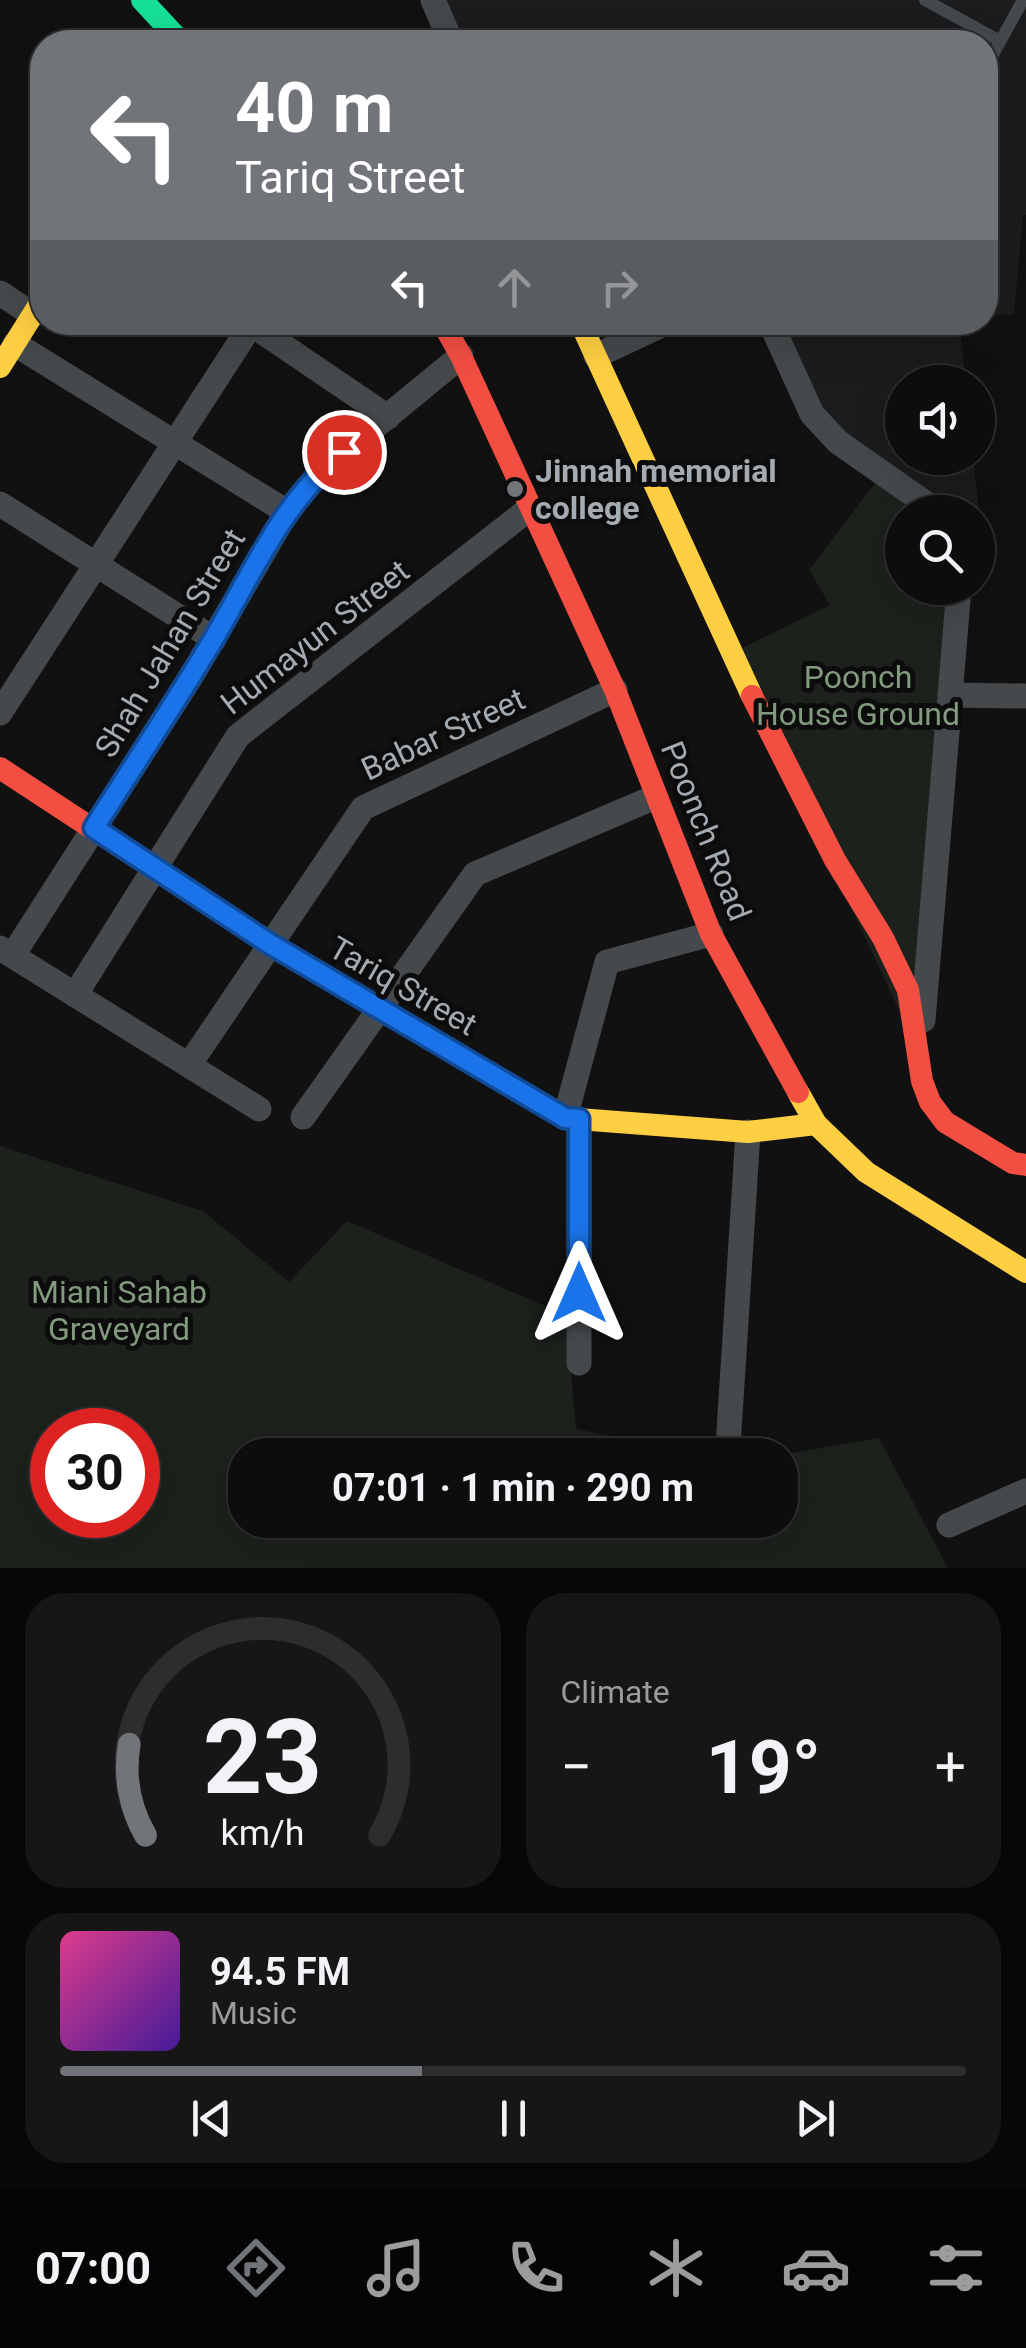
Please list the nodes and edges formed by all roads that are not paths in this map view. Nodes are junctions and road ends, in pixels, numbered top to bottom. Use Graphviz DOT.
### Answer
graph roads {
  1 [pos="142,0"];
  2 [pos="433,0"];
  3 [pos="1023,0"];
  4 [pos="928,1"];
  5 [pos="170,30"];
  6 [pos="446,30"];
  7 [pos="980,30"];
  8 [pos="1000,41"];
  9 [pos="998,45"];
  10 [pos="0,293"];
  11 [pos="30,305"];
  12 [pos="30,320"];
  13 [pos="242,335"];
  14 [pos="265,335"];
  15 [pos="449,335"];
  16 [pos="586,335"];
  17 [pos="640,335"];
  18 [pos="776,335"];
  19 [pos="14,344"];
  20 [pos="461,356"];
  21 [pos="596,356"];
  22 [pos="0,368"];
  23 [pos="388,417"];
  24 [pos="175,443"];
  25 [pos="914,495"];
  26 [pos="0,504"];
  27 [pos="529,509"];
  28 [pos="287,512"];
  29 [pos="96,565"];
  30 [pos="958,605"];
  31 [pos="214,639"];
  32 [pos="615,690"];
  33 [pos="950,695"];
  34 [pos="1026,696"];
  35 [pos="0,713"];
  36 [pos="0,768"];
  37 [pos="655,797"];
  38 [pos="94,828"];
  39 [pos="154,867"];
  40 [pos="712,934"];
  41 [pos="270,944"];
  42 [pos="6,952"];
  43 [pos="75,995"];
  44 [pos="379,1009"];
  45 [pos="920,1054"];
  46 [pos="189,1065"];
  47 [pos="259,1109"];
  48 [pos="303,1117"];
  49 [pos="572,1118"];
  50 [pos="816,1124"];
  51 [pos="748,1132"];
  52 [pos="1026,1164"];
  53 [pos="1026,1272"];
  54 [pos="579,1363"];
  55 [pos="729,1438"];
  56 [pos="1026,1491"];
  57 [pos="949,1525"];
  1 -- 5 [label="street"];
  2 -- 6 [label="street"];
  3 -- 8 [label="lane"];
  4 -- 7 [label="lane"];
  8 -- 9 [label="lane"];
  10 -- 11 [label="street"];
  12 -- 19 [label="street"];
  13 -- 24 [label="street"];
  14 -- 23 [label="street"];
  15 -- 20 [label="street, Poonch Road"];
  16 -- 21 [label="street"];
  17 -- 21 [label="street"];
  18 -- 25 [label="street"];
  19 -- 22 [label="street"];
  19 -- 24 [label="street"];
  20 -- 23 [label="street, Shah Jahan Street"];
  20 -- 27 [label="street, Poonch Road"];
  21 -- 45 [label="street"];
  23 -- 28 [label="street, Shah Jahan Street"];
  24 -- 28 [label="street"];
  24 -- 29 [label="street"];
  26 -- 29 [label="street"];
  27 -- 32 [label="street, Poonch Road"];
  27 -- 39 [label="street, Humayun Street"];
  28 -- 31 [label="street, Shah Jahan Street"];
  29 -- 31 [label="street"];
  29 -- 35 [label="street"];
  30 -- 33 [label="street"];
  31 -- 38 [label="street, Shah Jahan Street"];
  32 -- 37 [label="street, Poonch Road"];
  32 -- 41 [label="street, Babar Street"];
  33 -- 34 [label="street"];
  33 -- 45 [label="street"];
  36 -- 38 [label="street, Tariq Street"];
  37 -- 40 [label="street, Poonch Road"];
  37 -- 44 [label="street"];
  38 -- 39 [label="street, Tariq Street"];
  38 -- 42 [label="street, Shah Jahan Street"];
  39 -- 41 [label="street, Tariq Street"];
  39 -- 43 [label="street, Humayun Street"];
  40 -- 49 [label="street"];
  40 -- 50 [label="street, Poonch Road"];
  41 -- 44 [label="street, Tariq Street"];
  41 -- 46 [label="street, Babar Street"];
  42 -- 43 [label="street"];
  43 -- 46 [label="street"];
  44 -- 48 [label="street"];
  44 -- 49 [label="street, Tariq Street"];
  45 -- 52 [label="street"];
  46 -- 47 [label="street"];
  49 -- 51 [label="street, Tariq Street"];
  49 -- 54 [label="street"];
  50 -- 51 [label="street, Tariq Street"];
  50 -- 53 [label="street, Poonch Road"];
  51 -- 55 [label="street"];
  56 -- 57 [label="street"];
}
